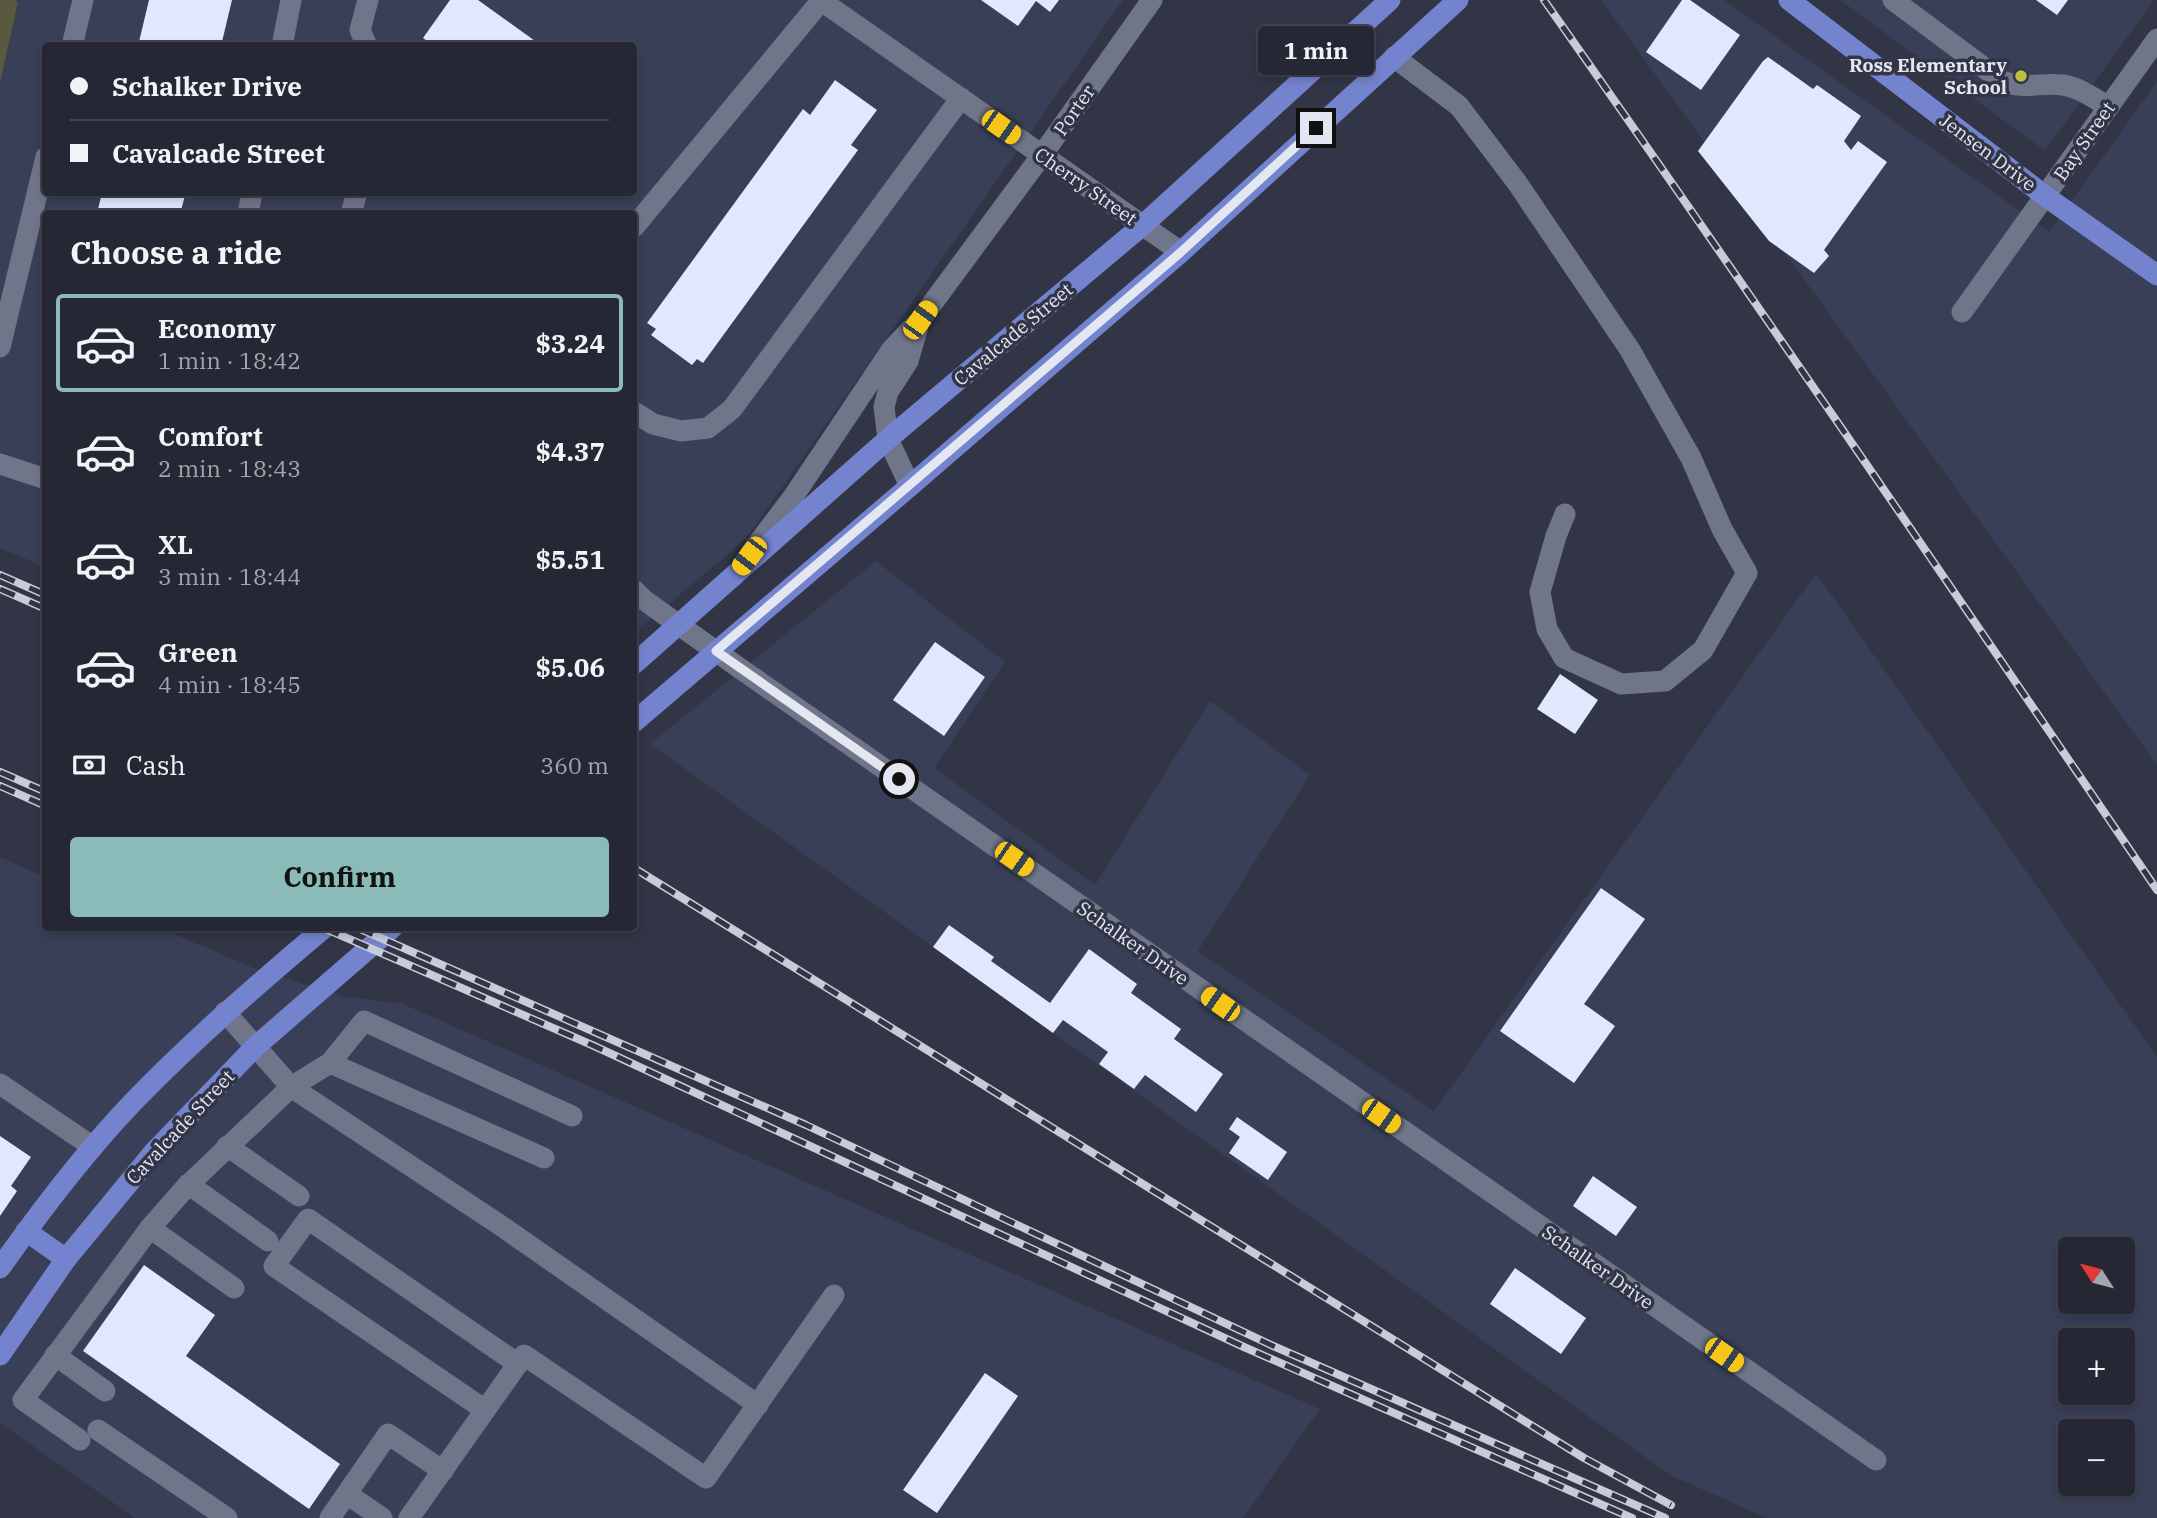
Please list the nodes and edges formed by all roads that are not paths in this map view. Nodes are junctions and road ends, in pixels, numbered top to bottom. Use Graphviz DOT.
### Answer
graph roads {
  1 [pos="83,0"];
  2 [pos="291,0"];
  3 [pos="368,0"];
  4 [pos="820,0"];
  5 [pos="1152,0"];
  6 [pos="1390,0"];
  7 [pos="1458,0"];
  8 [pos="1789,0"];
  9 [pos="1893,0"];
  10 [pos="2157,39"];
  11 [pos="73,42"];
  12 [pos="283,42"];
  13 [pos="365,42"];
  14 [pos="1394,57"];
  15 [pos="961,98"];
  16 [pos="2109,107"];
  17 [pos="1042,155"];
  18 [pos="42,174"];
  19 [pos="2045,196"];
  20 [pos="637,223"];
  21 [pos="1143,225"];
  22 [pos="1181,252"];
  23 [pos="2157,275"];
  24 [pos="1962,312"];
  25 [pos="920,320"];
  26 [pos="0,347"];
  27 [pos="637,414"];
  28 [pos="888,439"];
  29 [pos="0,464"];
  30 [pos="42,478"];
  31 [pos="910,486"];
  32 [pos="1565,514"];
  33 [pos="734,576"];
  34 [pos="637,592"];
  35 [pos="680,625"];
  36 [pos="716,651"];
  37 [pos="637,661"];
  38 [pos="637,719"];
  39 [pos="320,931"];
  40 [pos="389,931"];
  41 [pos="225,1012"];
  42 [pos="255,1047"];
  43 [pos="330,1063"];
  44 [pos="0,1084"];
  45 [pos="290,1087"];
  46 [pos="572,1116"];
  47 [pos="228,1146"];
  48 [pos="93,1147"];
  49 [pos="544,1158"];
  50 [pos="188,1184"];
  51 [pos="299,1196"];
  52 [pos="150,1228"];
  53 [pos="26,1231"];
  54 [pos="268,1241"];
  55 [pos="66,1259"];
  56 [pos="0,1268"];
  57 [pos="233,1288"];
  58 [pos="834,1295"];
  59 [pos="0,1355"];
  60 [pos="55,1355"];
  61 [pos="518,1364"];
  62 [pos="105,1391"];
  63 [pos="758,1405"];
  64 [pos="485,1410"];
  65 [pos="1876,1460"];
  66 [pos="443,1471"];
  67 [pos="347,1494"];
  68 [pos="227,1518"];
  69 [pos="330,1518"];
  70 [pos="382,1518"];
  71 [pos="409,1518"];
  1 -- 11 [label="street"];
  2 -- 12 [label="street"];
  3 -- 13 [label="street"];
  4 -- 15 [label="street, Cherry Street"];
  4 -- 20 [label="street"];
  5 -- 17 [label="street, Porter"];
  6 -- 21 [label="main road, Cavalcade Street"];
  7 -- 14 [label="main road"];
  8 -- 19 [label="main road, Jensen Drive"];
  9 -- 16 [label="street"];
  10 -- 16 [label="street, Bay Street"];
  14 -- 22 [label="main road"];
  14 -- 32 [label="street"];
  15 -- 17 [label="street, Cherry Street"];
  15 -- 27 [label="street"];
  16 -- 19 [label="street, Bay Street"];
  17 -- 21 [label="street, Cherry Street"];
  17 -- 25 [label="street, Porter"];
  18 -- 26 [label="street"];
  19 -- 23 [label="main road, Jensen Drive"];
  19 -- 24 [label="street, Bay Street"];
  21 -- 22 [label="street, Cherry Street"];
  21 -- 28 [label="main road, Cavalcade Street"];
  22 -- 31 [label="main road"];
  25 -- 28 [label="street, Porter"];
  25 -- 33 [label="street, Porter"];
  28 -- 31 [label="street, Porter"];
  28 -- 33 [label="main road, Cavalcade Street"];
  29 -- 30 [label="street"];
  31 -- 36 [label="main road"];
  33 -- 35 [label="main road, Cavalcade Street"];
  34 -- 35 [label="street, Schalker Drive"];
  35 -- 36 [label="street, Schalker Drive"];
  35 -- 37 [label="main road, Cavalcade Street"];
  36 -- 38 [label="main road"];
  36 -- 65 [label="street, Schalker Drive"];
  39 -- 41 [label="main road"];
  40 -- 42 [label="main road, Cavalcade Street"];
  41 -- 42 [label="street"];
  41 -- 48 [label="main road"];
  42 -- 45 [label="street"];
  42 -- 55 [label="main road, Cavalcade Street"];
  43 -- 45 [label="street"];
  43 -- 46 [label="street"];
  43 -- 49 [label="street"];
  44 -- 48 [label="street"];
  45 -- 47 [label="street"];
  45 -- 63 [label="street"];
  47 -- 50 [label="street"];
  47 -- 51 [label="street"];
  48 -- 53 [label="main road"];
  50 -- 52 [label="street"];
  50 -- 54 [label="street"];
  52 -- 57 [label="street"];
  52 -- 60 [label="street"];
  53 -- 55 [label="main road"];
  53 -- 56 [label="main road"];
  55 -- 59 [label="main road, Cavalcade Street"];
  58 -- 63 [label="street"];
  60 -- 62 [label="street"];
  60 -- 68 [label="street"];
  61 -- 63 [label="street"];
  61 -- 64 [label="street"];
  61 -- 64 [label="street"];
  64 -- 66 [label="street"];
  66 -- 67 [label="street"];
  66 -- 71 [label="street"];
  67 -- 69 [label="street"];
  67 -- 70 [label="street"];
}
